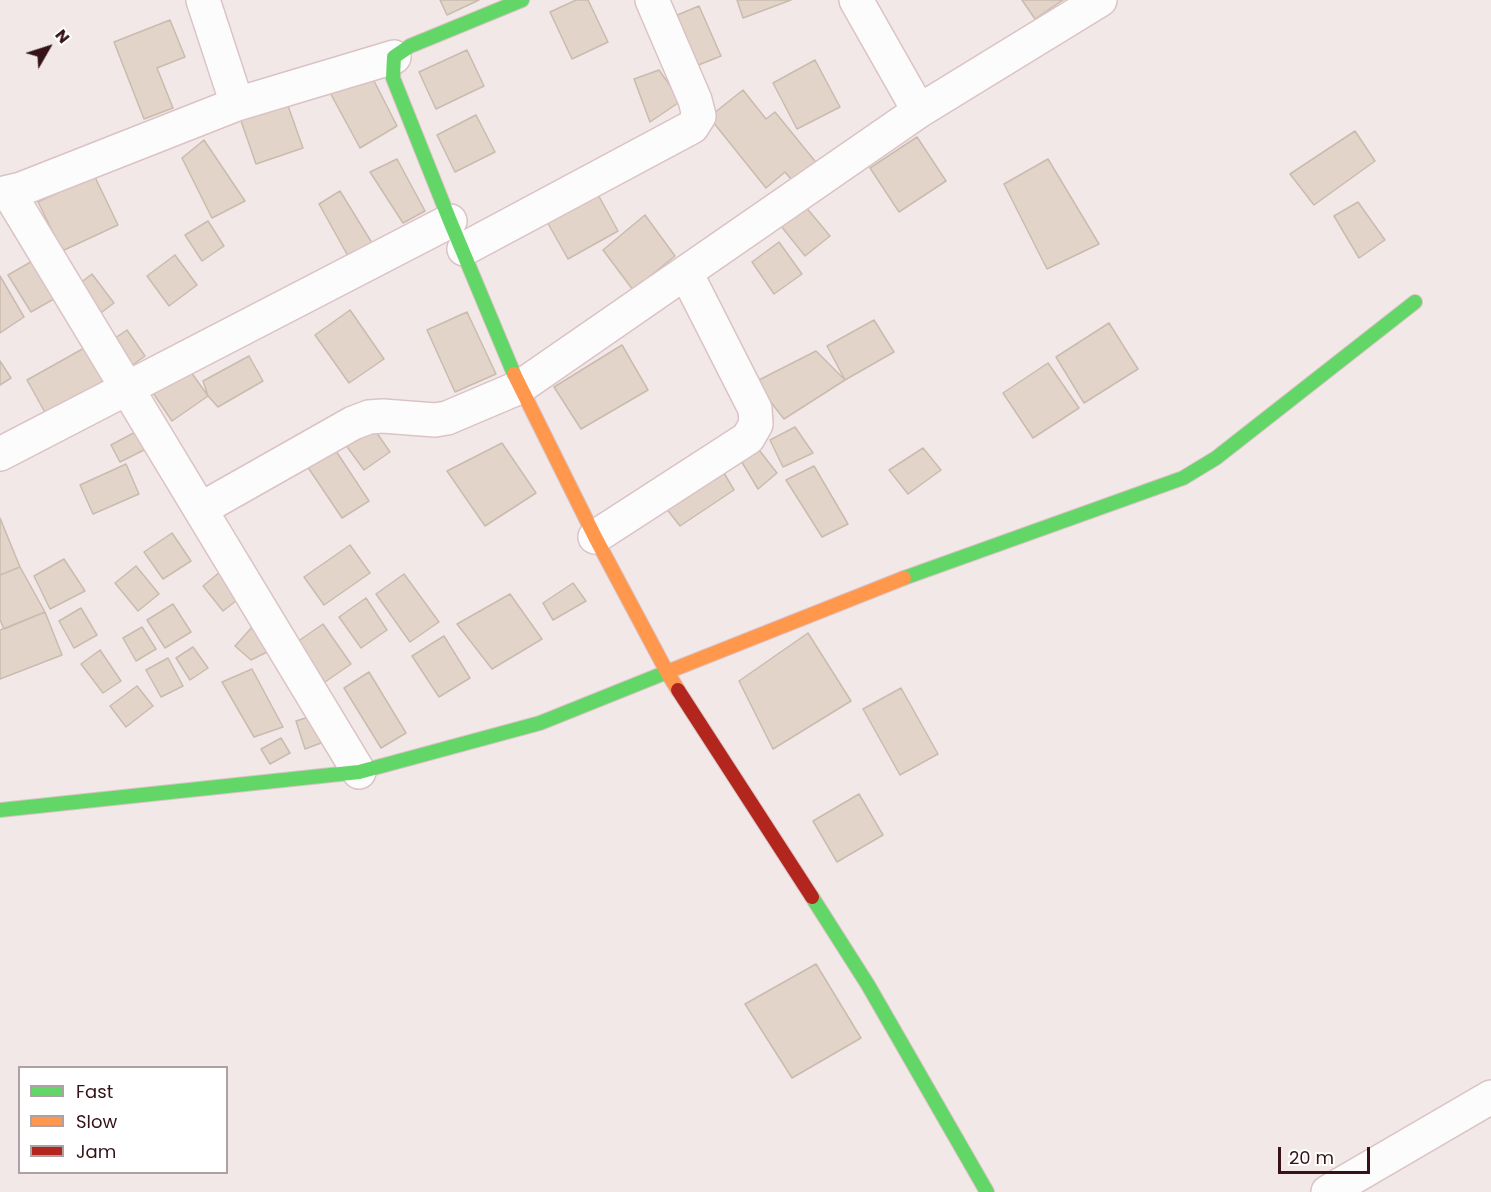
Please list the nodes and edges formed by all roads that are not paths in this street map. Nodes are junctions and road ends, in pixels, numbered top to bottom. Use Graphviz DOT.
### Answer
graph roads {
  1 [pos="202,0"];
  2 [pos="522,0"];
  3 [pos="652,0"];
  4 [pos="856,0"];
  5 [pos="1100,0"];
  6 [pos="394,57"];
  7 [pos="237,104"];
  8 [pos="919,111"];
  9 [pos="4,193"];
  10 [pos="457,235"];
  11 [pos="686,273"];
  12 [pos="1414,302"];
  13 [pos="520,387"];
  14 [pos="128,389"];
  15 [pos="0,454"];
  16 [pos="201,508"];
  17 [pos="595,537"];
  18 [pos="668,672"];
  19 [pos="359,772"];
  20 [pos="0,810"];
  21 [pos="1491,1097"];
  22 [pos="987,1192"];
  23 [pos="1328,1192"];
  1 -- 7 [label="street"];
  2 -- 6 [label="street"];
  3 -- 10 [label="street"];
  4 -- 8 [label="street"];
  5 -- 8 [label="street"];
  6 -- 7 [label="street"];
  6 -- 10 [label="street"];
  7 -- 9 [label="street"];
  8 -- 11 [label="street"];
  9 -- 14 [label="street"];
  10 -- 13 [label="street"];
  10 -- 14 [label="street"];
  11 -- 13 [label="street"];
  11 -- 17 [label="street"];
  12 -- 18 [label="street"];
  13 -- 16 [label="street"];
  13 -- 17 [label="street"];
  14 -- 15 [label="street"];
  14 -- 16 [label="street"];
  16 -- 19 [label="street"];
  17 -- 18 [label="street"];
  18 -- 19 [label="street"];
  18 -- 22 [label="street"];
  19 -- 20 [label="street"];
  21 -- 23 [label="street"];
}
